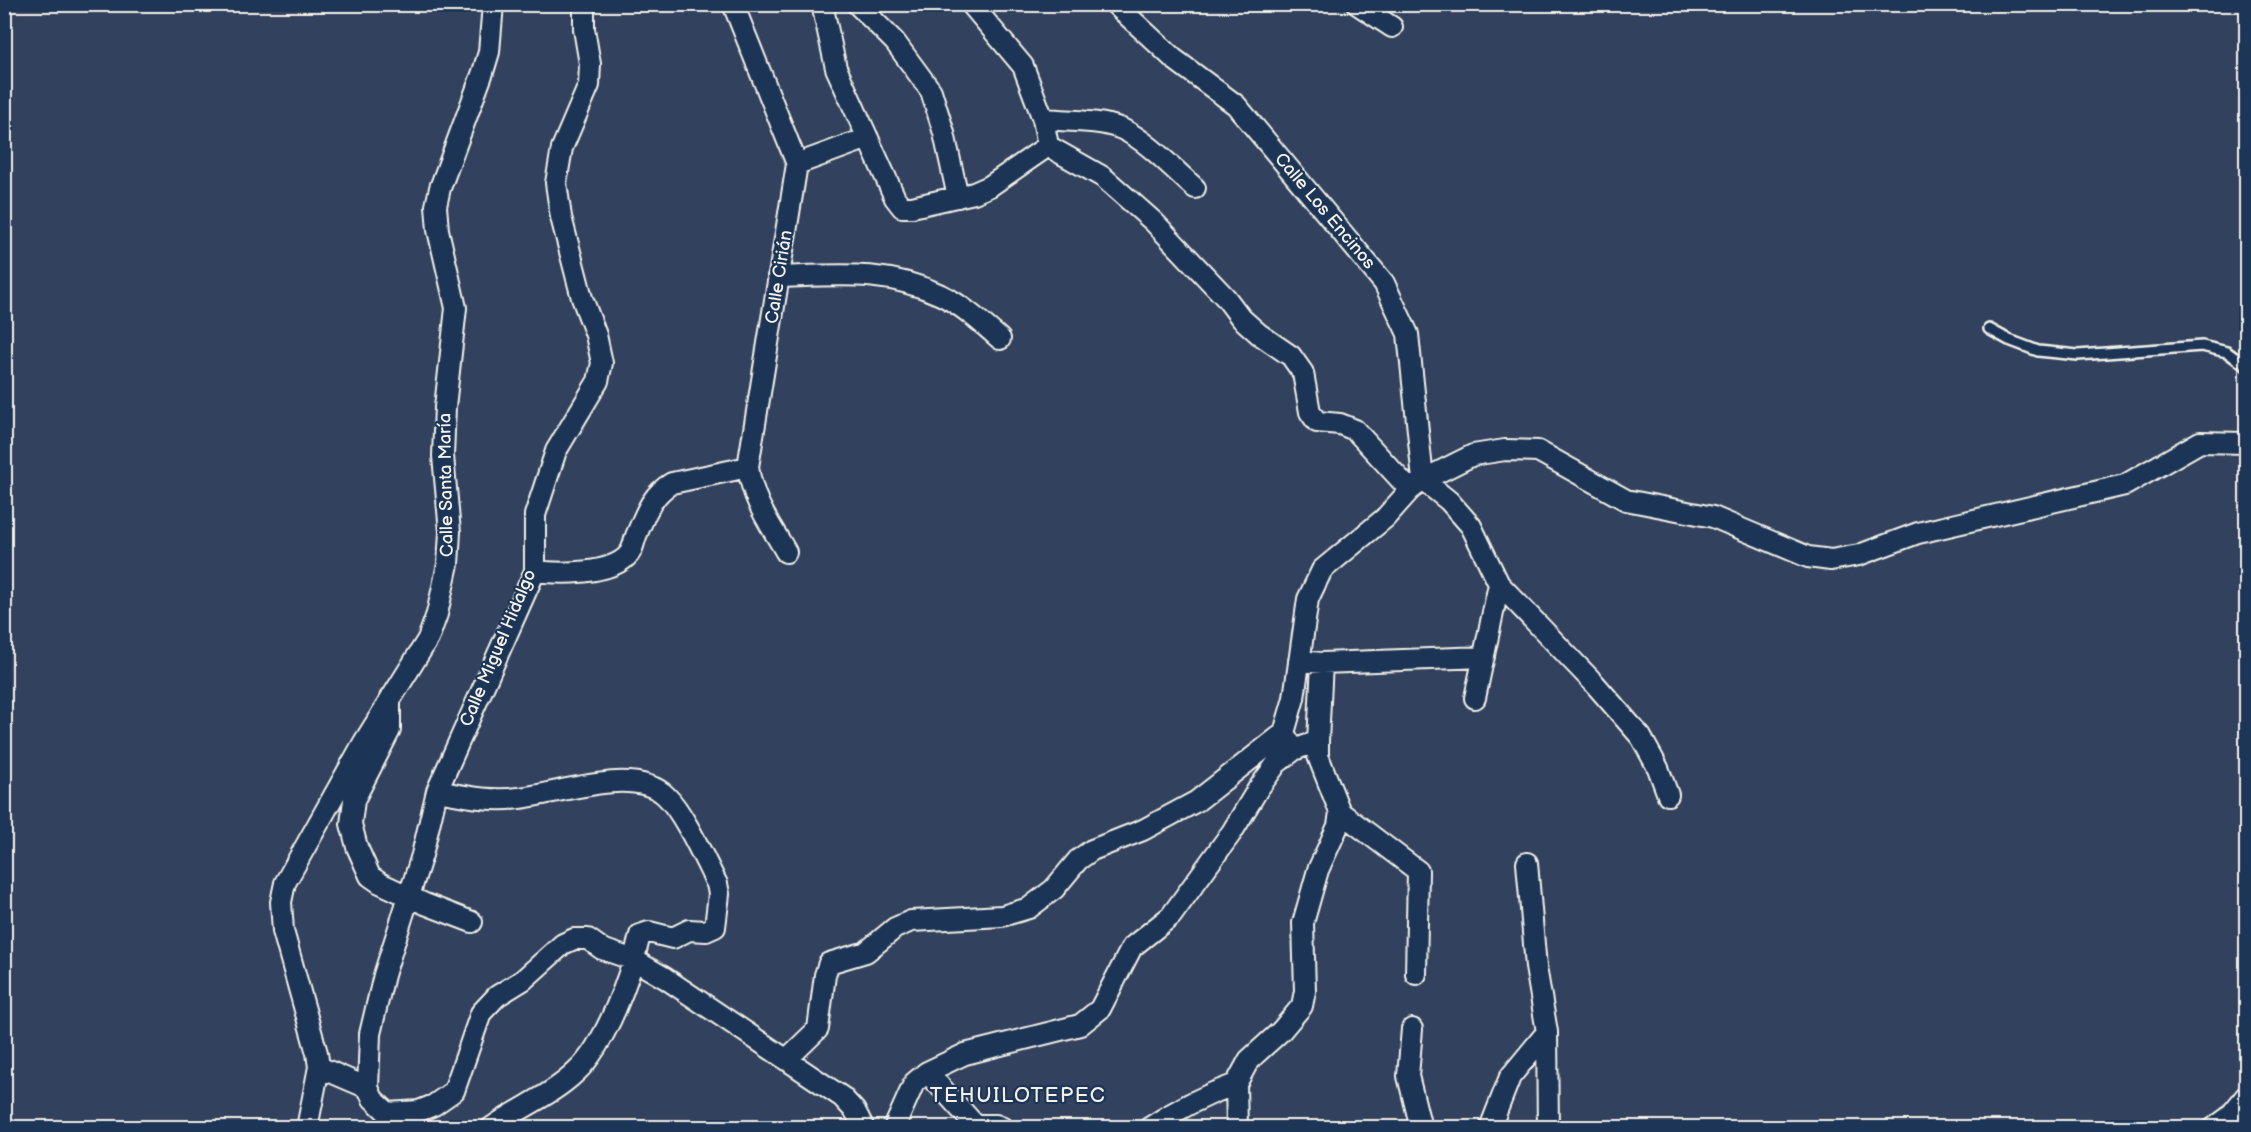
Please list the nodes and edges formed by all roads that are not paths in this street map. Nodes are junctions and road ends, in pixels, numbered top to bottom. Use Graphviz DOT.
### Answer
graph roads {
  1 [pos="493,4"];
  2 [pos="584,4"];
  3 [pos="733,4"];
  4 [pos="822,4"];
  5 [pos="858,4"];
  6 [pos="971,4"];
  7 [pos="1115,4"];
  8 [pos="1357,4"];
  9 [pos="1392,27"];
  10 [pos="1043,119"];
  11 [pos="868,138"];
  12 [pos="1048,146"];
  13 [pos="797,164"];
  14 [pos="1195,188"];
  15 [pos="958,197"];
  16 [pos="778,277"];
  17 [pos="1989,329"];
  18 [pos="1000,339"];
  19 [pos="2247,366"];
  20 [pos="2247,443"];
  21 [pos="748,467"];
  22 [pos="1416,485"];
  23 [pos="786,552"];
  24 [pos="535,571"];
  25 [pos="1500,584"];
  26 [pos="1484,657"];
  27 [pos="1299,661"];
  28 [pos="1322,663"];
  29 [pos="390,698"];
  30 [pos="1475,698"];
  31 [pos="1284,732"];
  32 [pos="1318,741"];
  33 [pos="1294,750"];
  34 [pos="437,791"];
  35 [pos="1668,795"];
  36 [pos="1340,812"];
  37 [pos="1527,864"];
  38 [pos="409,896"];
  39 [pos="472,922"];
  40 [pos="634,960"];
  41 [pos="1416,974"];
  42 [pos="1412,1029"];
  43 [pos="1547,1032"];
  44 [pos="786,1060"];
  45 [pos="319,1067"];
  46 [pos="927,1072"];
  47 [pos="1236,1084"];
  48 [pos="368,1088"];
  49 [pos="2247,1096"];
  50 [pos="389,1120"];
  51 [pos="975,1126"];
  52 [pos="307,1128"];
  53 [pos="491,1128"];
  54 [pos="864,1128"];
  55 [pos="894,1128"];
  56 [pos="1003,1128"];
  57 [pos="1149,1128"];
  58 [pos="1238,1128"];
  59 [pos="1421,1128"];
  60 [pos="1490,1128"];
  61 [pos="1548,1128"];
  62 [pos="2214,1128"];
  1 -- 29 [label="street, Calle Santa María"];
  2 -- 24 [label="street, Calle Miguel Hidalgo"];
  3 -- 13 [label="street"];
  4 -- 11 [label="street"];
  5 -- 15 [label="street"];
  6 -- 10 [label="street"];
  7 -- 22 [label="street, Calle Los Encinos"];
  8 -- 9 [label="street"];
  10 -- 12 [label="street"];
  10 -- 14 [label="street"];
  11 -- 13 [label="street"];
  11 -- 15 [label="street"];
  12 -- 15 [label="street"];
  12 -- 22 [label="street"];
  13 -- 16 [label="street, Calle Cirián"];
  16 -- 18 [label="street"];
  16 -- 21 [label="street, Calle Cirián"];
  17 -- 19 [label="lane"];
  20 -- 22 [label="street"];
  21 -- 23 [label="street, Calle Cirián"];
  21 -- 24 [label="street"];
  22 -- 25 [label="street"];
  22 -- 27 [label="street"];
  24 -- 34 [label="street, Calle Miguel Hidalgo"];
  25 -- 26 [label="street"];
  25 -- 35 [label="street"];
  26 -- 28 [label="street"];
  26 -- 30 [label="street"];
  27 -- 28 [label="street"];
  27 -- 31 [label="street"];
  28 -- 32 [label="street"];
  29 -- 38 [label="street"];
  29 -- 45 [label="street, Calle Santa María"];
  31 -- 33 [label="street"];
  31 -- 44 [label="street"];
  32 -- 33 [label="street"];
  32 -- 36 [label="street"];
  33 -- 46 [label="street"];
  34 -- 38 [label="street, Calle Miguel Hidalgo"];
  34 -- 40 [label="street"];
  36 -- 41 [label="street"];
  36 -- 47 [label="street"];
  37 -- 43 [label="street"];
  38 -- 39 [label="street"];
  38 -- 48 [label="street, Calle Miguel Hidalgo"];
  40 -- 44 [label="street"];
  40 -- 50 [label="street"];
  40 -- 53 [label="street"];
  42 -- 59 [label="street"];
  43 -- 60 [label="street"];
  43 -- 61 [label="street"];
  44 -- 54 [label="street"];
  45 -- 48 [label="street"];
  45 -- 52 [label="street"];
  46 -- 51 [label="street"];
  46 -- 55 [label="street"];
  47 -- 57 [label="street"];
  47 -- 58 [label="street"];
  48 -- 50 [label="street"];
  49 -- 62 [label="street"];
  51 -- 56 [label="street"];
}
